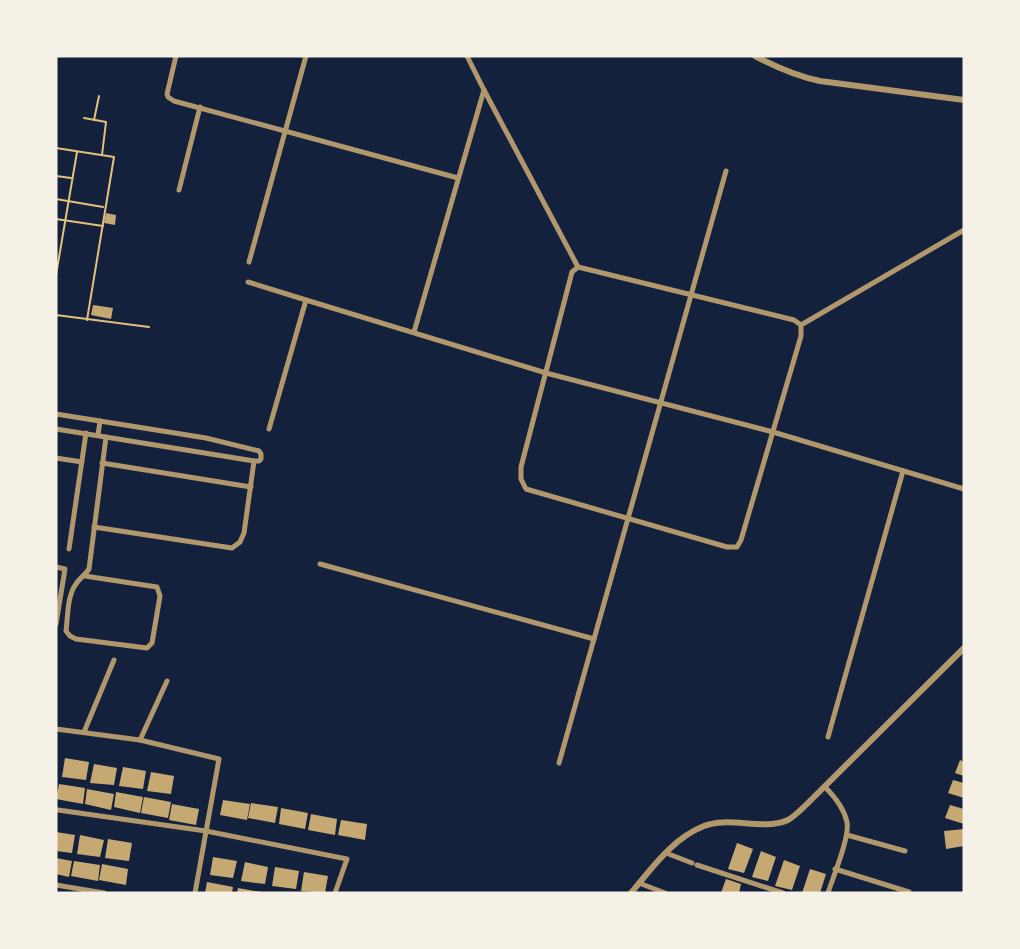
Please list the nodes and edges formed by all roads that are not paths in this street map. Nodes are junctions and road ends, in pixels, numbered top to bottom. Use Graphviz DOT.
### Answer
graph roads {
  1 [pos="176,56"];
  2 [pos="306,56"];
  3 [pos="467,56"];
  4 [pos="754,56"];
  5 [pos="484,90"];
  6 [pos="964,100"];
  7 [pos="200,107"];
  8 [pos="285,131"];
  9 [pos="726,171"];
  10 [pos="458,178"];
  11 [pos="179,190"];
  12 [pos="964,230"];
  13 [pos="249,262"];
  14 [pos="578,266"];
  15 [pos="248,282"];
  16 [pos="690,294"];
  17 [pos="306,300"];
  18 [pos="801,325"];
  19 [pos="414,332"];
  20 [pos="546,373"];
  21 [pos="660,402"];
  22 [pos="56,414"];
  23 [pos="100,421"];
  24 [pos="56,429"];
  25 [pos="269,429"];
  26 [pos="773,432"];
  27 [pos="86,433"];
  28 [pos="98,435"];
  29 [pos="106,437"];
  30 [pos="56,458"];
  31 [pos="254,461"];
  32 [pos="82,462"];
  33 [pos="102,463"];
  34 [pos="903,471"];
  35 [pos="250,487"];
  36 [pos="964,489"];
  37 [pos="628,518"];
  38 [pos="94,527"];
  39 [pos="69,549"];
  40 [pos="320,564"];
  41 [pos="56,568"];
  42 [pos="84,576"];
  43 [pos="56,624"];
  44 [pos="594,638"];
  45 [pos="964,648"];
  46 [pos="114,660"];
  47 [pos="167,681"];
  48 [pos="56,729"];
  49 [pos="84,732"];
  50 [pos="828,737"];
  51 [pos="140,740"];
  52 [pos="559,763"];
  53 [pos="825,787"];
  54 [pos="58,810"];
  55 [pos="206,831"];
  56 [pos="846,835"];
  57 [pos="904,851"];
  58 [pos="666,852"];
  59 [pos="836,869"];
  60 [pos="639,883"];
  61 [pos="56,885"];
  62 [pos="909,892"];
  63 [pos="104,893"];
  64 [pos="195,893"];
  65 [pos="335,893"];
  66 [pos="631,893"];
  67 [pos="665,893"];
  68 [pos="783,893"];
  69 [pos="828,893"];
  1 -- 7 [label="street"];
  2 -- 8 [label="street"];
  3 -- 5 [label="street"];
  4 -- 6 [label="street"];
  5 -- 10 [label="street"];
  5 -- 14 [label="street"];
  7 -- 8 [label="street"];
  7 -- 11 [label="street"];
  8 -- 10 [label="street"];
  8 -- 13 [label="street"];
  9 -- 16 [label="street"];
  10 -- 19 [label="street"];
  12 -- 18 [label="street"];
  14 -- 16 [label="street"];
  14 -- 20 [label="street"];
  15 -- 17 [label="street"];
  16 -- 18 [label="street"];
  16 -- 21 [label="street"];
  17 -- 19 [label="street"];
  17 -- 25 [label="street"];
  18 -- 26 [label="street"];
  19 -- 20 [label="street"];
  20 -- 21 [label="street"];
  20 -- 37 [label="street"];
  21 -- 26 [label="street"];
  21 -- 37 [label="street"];
  22 -- 23 [label="street"];
  23 -- 28 [label="street"];
  23 -- 31 [label="street"];
  24 -- 27 [label="street"];
  26 -- 34 [label="street"];
  26 -- 37 [label="street"];
  27 -- 28 [label="street"];
  27 -- 32 [label="street"];
  28 -- 29 [label="street"];
  29 -- 31 [label="street"];
  29 -- 33 [label="street"];
  30 -- 32 [label="street"];
  31 -- 35 [label="street"];
  32 -- 39 [label="street"];
  33 -- 35 [label="street"];
  33 -- 38 [label="street"];
  34 -- 36 [label="street"];
  34 -- 50 [label="street"];
  35 -- 38 [label="street"];
  37 -- 44 [label="street"];
  38 -- 42 [label="street"];
  40 -- 44 [label="street"];
  41 -- 43 [label="street"];
  42 -- 42 [label="street"];
  44 -- 52 [label="street"];
  45 -- 53 [label="street"];
  46 -- 49 [label="street"];
  47 -- 51 [label="street"];
  48 -- 49 [label="street"];
  49 -- 51 [label="street"];
  51 -- 55 [label="street"];
  53 -- 56 [label="street"];
  53 -- 58 [label="street"];
  54 -- 55 [label="street"];
  55 -- 64 [label="street"];
  55 -- 65 [label="street"];
  56 -- 57 [label="street"];
  56 -- 59 [label="street"];
  58 -- 60 [label="street"];
  58 -- 68 [label="street"];
  59 -- 62 [label="street"];
  59 -- 69 [label="street"];
  60 -- 66 [label="street"];
  60 -- 67 [label="street"];
  61 -- 63 [label="street"];
}
